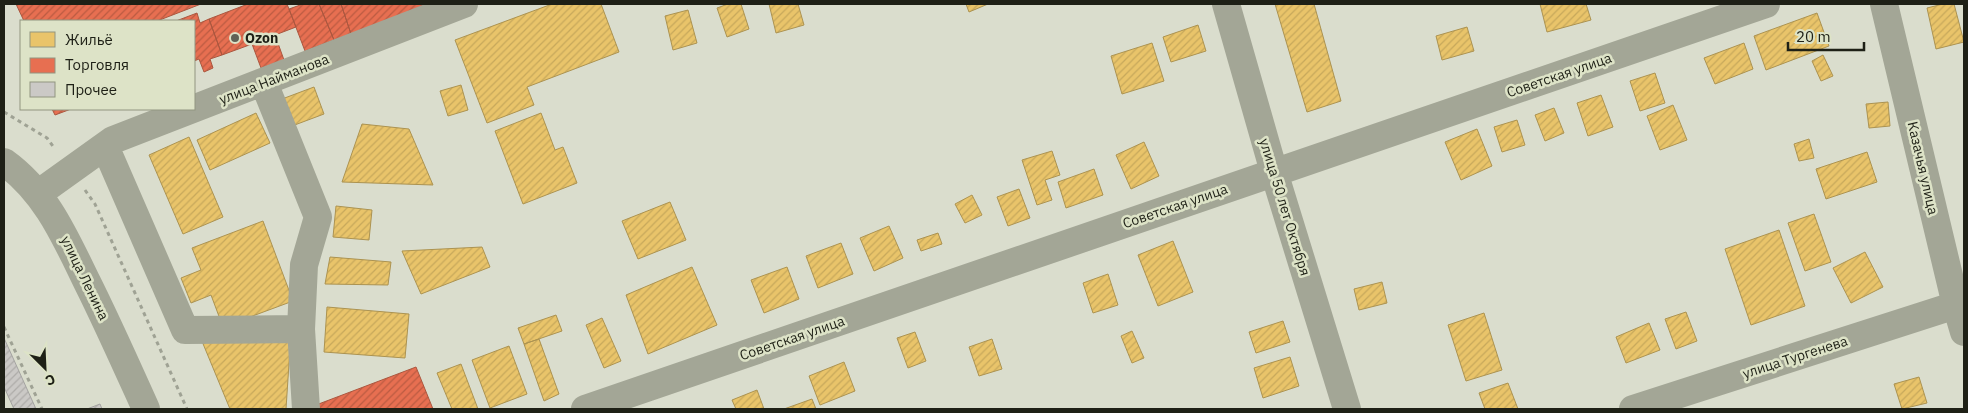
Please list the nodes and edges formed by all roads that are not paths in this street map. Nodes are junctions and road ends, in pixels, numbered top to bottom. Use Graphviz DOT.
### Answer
graph roads {
  1 [pos="464,4"];
  2 [pos="1226,4"];
  3 [pos="1766,4"];
  4 [pos="1884,4"];
  5 [pos="264,83"];
  6 [pos="195,109"];
  7 [pos="192,110"];
  8 [pos="105,146"];
  9 [pos="4,162"];
  10 [pos="1274,172"];
  11 [pos="39,193"];
  12 [pos="1956,304"];
  13 [pos="301,329"];
  14 [pos="1964,332"];
  15 [pos="146,409"];
  16 [pos="306,409"];
  17 [pos="585,409"];
  18 [pos="1347,409"];
  19 [pos="1633,409"];
  1 -- 5 [label="street, улица Найманова"];
  2 -- 10 [label="street, улица 50 лет Октября"];
  3 -- 10 [label="street, Советская улица"];
  4 -- 12 [label="street, Казачья улица"];
  5 -- 6 [label="street, улица Найманова"];
  5 -- 13 [label="street"];
  7 -- 8 [label="street, улица Найманова"];
  8 -- 11 [label="street, улица Найманова"];
  8 -- 13 [label="street"];
  9 -- 11 [label="street, улица Ленина"];
  10 -- 17 [label="street, Советская улица"];
  10 -- 18 [label="street, улица 50 лет Октября"];
  11 -- 15 [label="street, улица Ленина"];
  12 -- 14 [label="street, Казачья улица"];
  12 -- 19 [label="street, улица Тургенева"];
  13 -- 16 [label="street"];
}
